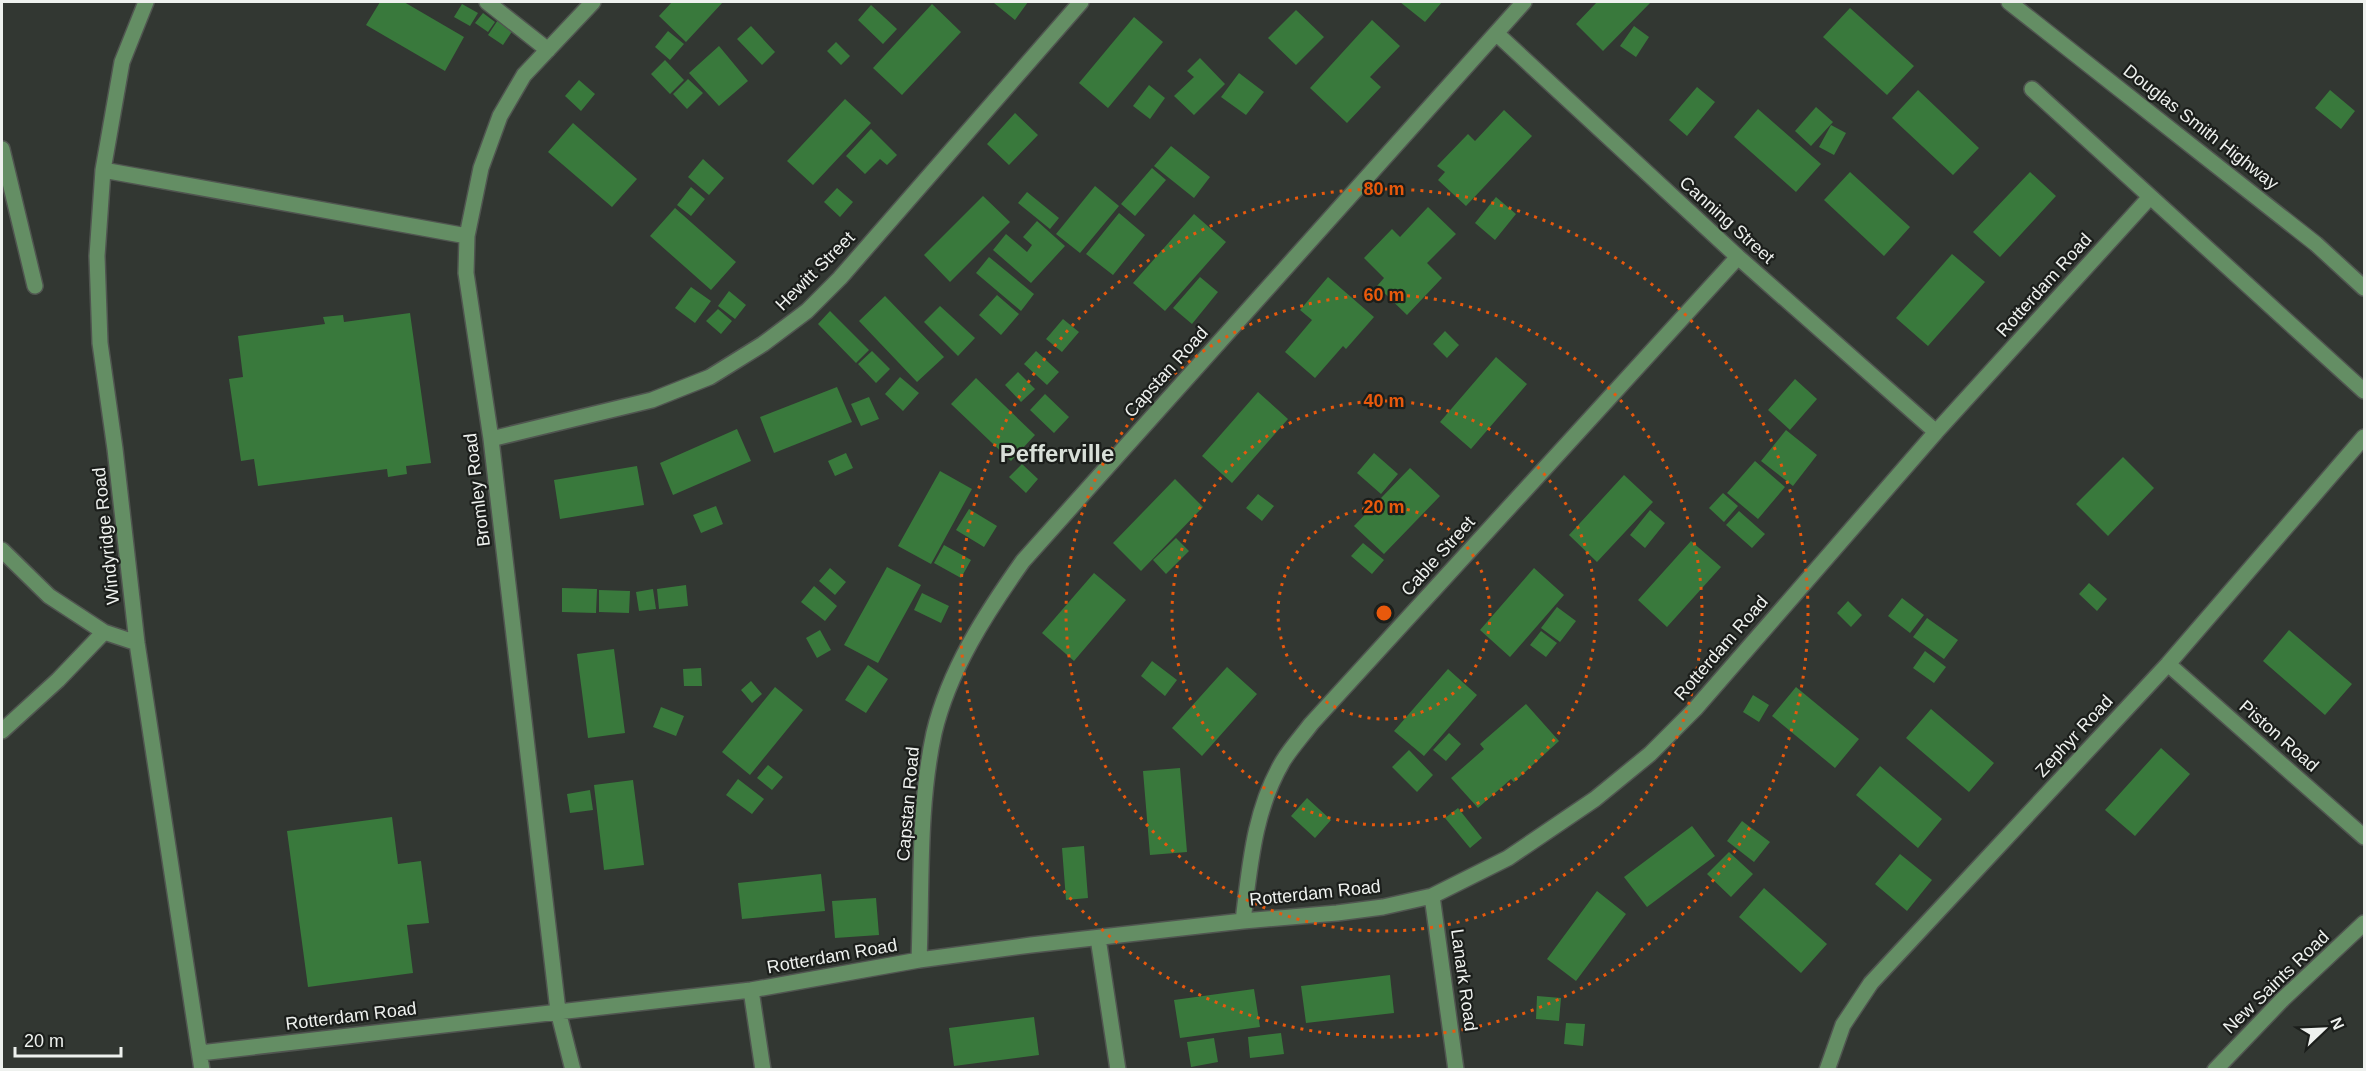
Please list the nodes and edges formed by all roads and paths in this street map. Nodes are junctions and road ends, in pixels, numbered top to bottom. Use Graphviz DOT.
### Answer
graph roads {
  1 [pos="146,2"];
  2 [pos="487,2"];
  3 [pos="593,2"];
  4 [pos="1081,2"];
  5 [pos="1524,2"];
  6 [pos="2009,2"];
  7 [pos="1496,33"];
  8 [pos="548,50"];
  9 [pos="2032,89"];
  10 [pos="2,149"];
  11 [pos="103,170"];
  12 [pos="2151,197"];
  13 [pos="466,236"];
  14 [pos="1738,257"];
  15 [pos="35,286"];
  16 [pos="2364,288"];
  17 [pos="2364,391"];
  18 [pos="1936,432"];
  19 [pos="2364,437"];
  20 [pos="491,439"];
  21 [pos="2,550"];
  22 [pos="105,632"];
  23 [pos="137,643"];
  24 [pos="2168,664"];
  25 [pos="2,731"];
  26 [pos="2364,837"];
  27 [pos="1432,896"];
  28 [pos="1243,921"];
  29 [pos="2364,922"];
  30 [pos="1098,938"];
  31 [pos="919,960"];
  32 [pos="751,990"];
  33 [pos="558,1011"];
  34 [pos="200,1053"];
  35 [pos="202,1070"];
  36 [pos="573,1070"];
  37 [pos="763,1070"];
  38 [pos="1118,1070"];
  39 [pos="1456,1070"];
  40 [pos="1827,1070"];
  41 [pos="2215,1070"];
  1 -- 11 [label="street, Windyridge Road"];
  2 -- 8 [label="street"];
  3 -- 8 [label="street, Bromley Road"];
  4 -- 20 [label="street, Hewitt Street"];
  5 -- 7 [label="street, Capstan Road"];
  6 -- 16 [label="street, Douglas Smith Highway"];
  7 -- 14 [label="street, Canning Street"];
  7 -- 31 [label="street, Capstan Road"];
  8 -- 13 [label="street, Bromley Road"];
  9 -- 12 [label="street"];
  10 -- 15 [label="street"];
  11 -- 13 [label="street"];
  11 -- 23 [label="street, Windyridge Road"];
  12 -- 17 [label="street"];
  12 -- 18 [label="street, Rotterdam Road"];
  13 -- 20 [label="street, Bromley Road"];
  14 -- 18 [label="street, Canning Street"];
  14 -- 28 [label="street, Cable Street"];
  18 -- 27 [label="street, Rotterdam Road"];
  19 -- 24 [label="street, Zephyr Road"];
  20 -- 33 [label="street, Bromley Road"];
  21 -- 22 [label="street"];
  22 -- 23 [label="street"];
  22 -- 25 [label="street"];
  23 -- 34 [label="street, Windyridge Road"];
  24 -- 26 [label="street, Piston Road"];
  24 -- 40 [label="street, Zephyr Road"];
  27 -- 28 [label="street, Rotterdam Road"];
  27 -- 39 [label="street, Lanark Road"];
  28 -- 30 [label="street, Rotterdam Road"];
  29 -- 41 [label="street, New Saints Road"];
  30 -- 31 [label="street, Rotterdam Road"];
  30 -- 38 [label="street"];
  31 -- 32 [label="street, Rotterdam Road"];
  32 -- 33 [label="street, Rotterdam Road"];
  32 -- 37 [label="street"];
  33 -- 34 [label="street, Rotterdam Road"];
  33 -- 36 [label="street, Bromley Road"];
  34 -- 35 [label="street, Windyridge Road"];
}
